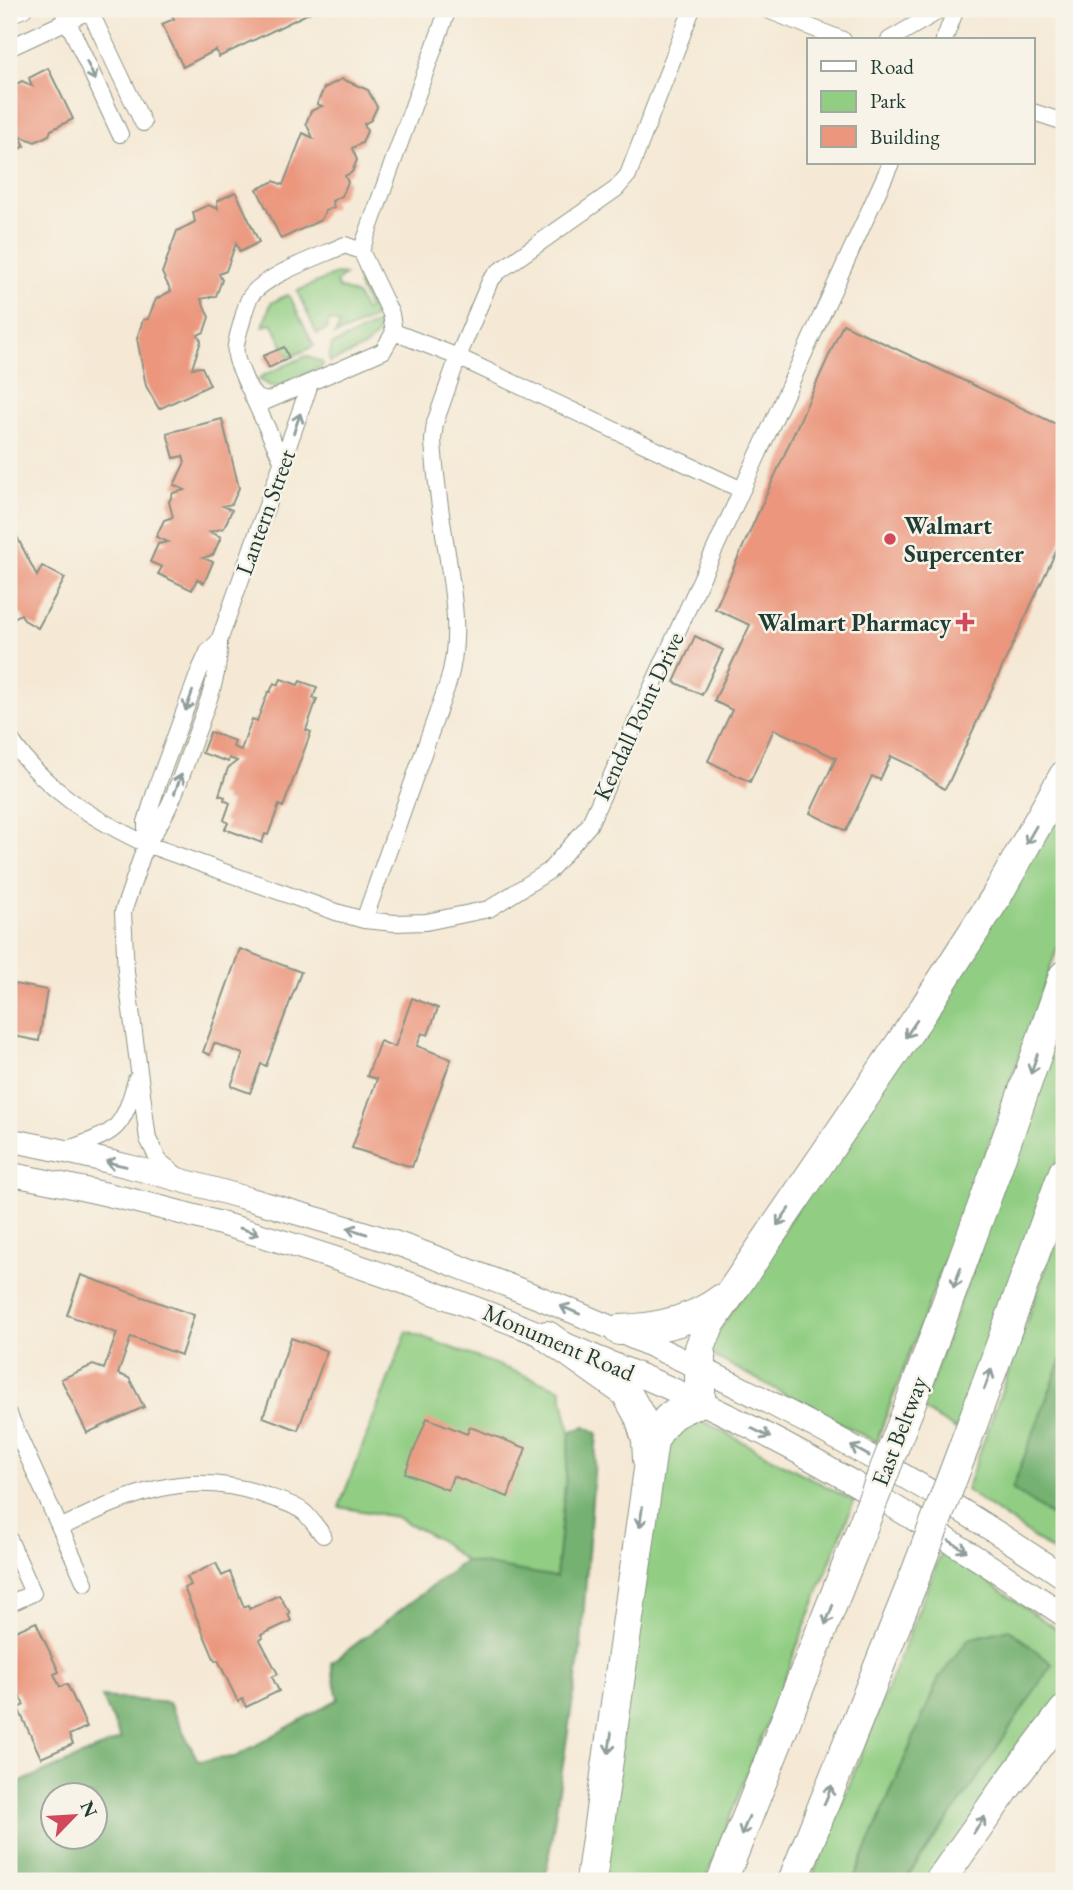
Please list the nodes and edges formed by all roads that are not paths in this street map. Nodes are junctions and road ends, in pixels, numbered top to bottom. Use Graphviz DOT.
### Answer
graph roads {
  1 [pos="24,9"];
  2 [pos="90,9"];
  3 [pos="448,9"];
  4 [pos="692,9"];
  5 [pos="765,9"];
  6 [pos="939,9"];
  7 [pos="956,9"];
  8 [pos="9,15"];
  9 [pos="65,15"];
  10 [pos="838,38"];
  11 [pos="892,38"];
  12 [pos="945,38"];
  13 [pos="9,48"];
  14 [pos="1034,111"];
  15 [pos="1064,122"];
  16 [pos="143,123"];
  17 [pos="120,134"];
  18 [pos="891,164"];
  19 [pos="361,251"];
  20 [pos="394,332"];
  21 [pos="458,358"];
  22 [pos="310,384"];
  23 [pos="252,395"];
  24 [pos="283,463"];
  25 [pos="742,490"];
  26 [pos="9,737"];
  27 [pos="1064,776"];
  28 [pos="146,844"];
  29 [pos="363,920"];
  30 [pos="1064,976"];
  31 [pos="139,1067"];
  32 [pos="9,1140"];
  33 [pos="63,1152"];
  34 [pos="1064,1172"];
  35 [pos="11,1176"];
  36 [pos="182,1180"];
  37 [pos="731,1293"];
  38 [pos="619,1330"];
  39 [pos="547,1336"];
  40 [pos="700,1368"];
  41 [pos="700,1402"];
  42 [pos="9,1415"];
  43 [pos="649,1464"];
  44 [pos="60,1528"];
  45 [pos="323,1535"];
  46 [pos="9,1539"];
  47 [pos="1064,1577"];
  48 [pos="85,1583"];
  49 [pos="9,1604"];
  50 [pos="1064,1615"];
  51 [pos="1062,1715"];
  52 [pos="591,1881"];
  53 [pos="722,1881"];
  54 [pos="793,1881"];
  55 [pos="940,1881"];
  1 -- 8 [label="street"];
  2 -- 9 [label="street"];
  2 -- 16 [label="street"];
  3 -- 19 [label="street"];
  4 -- 21 [label="street"];
  5 -- 10 [label="street"];
  6 -- 11 [label="street"];
  7 -- 12 [label="street"];
  9 -- 13 [label="street"];
  9 -- 17 [label="street, one-way"];
  14 -- 15 [label="street"];
  18 -- 25 [label="street, Kendall Point Drive"];
  19 -- 20 [label="street"];
  19 -- 23 [label="street"];
  20 -- 21 [label="street"];
  20 -- 22 [label="street"];
  21 -- 25 [label="street"];
  21 -- 29 [label="street"];
  22 -- 23 [label="street"];
  24 -- 22 [label="street, Lantern Street, one-way"];
  23 -- 24 [label="street"];
  24 -- 28 [label="street, Lantern Street"];
  25 -- 29 [label="street, Kendall Point Drive"];
  26 -- 28 [label="street, Kendall Point Drive"];
  27 -- 37 [label="highway, one-way"];
  28 -- 29 [label="street, Kendall Point Drive"];
  28 -- 31 [label="street, Lantern Street"];
  30 -- 53 [label="highway, East Beltway, one-way, bridge"];
  31 -- 33 [label="street"];
  31 -- 36 [label="street, Lantern Street"];
  32 -- 33 [label="main road, Monument Road"];
  36 -- 33 [label="main road, Monument Road, one-way"];
  54 -- 34 [label="highway, one-way, bridge"];
  35 -- 39 [label="main road, Monument Road, one-way"];
  38 -- 36 [label="main road, Monument Road, one-way"];
  37 -- 38 [label="highway"];
  37 -- 40 [label="highway"];
  38 -- 40 [label="main road, Monument Road"];
  39 -- 41 [label="main road, Monument Road"];
  39 -- 43 [label="highway"];
  40 -- 41 [label="highway"];
  47 -- 40 [label="main road, Monument Road, one-way"];
  41 -- 43 [label="highway"];
  41 -- 50 [label="main road, Monument Road, one-way"];
  42 -- 44 [label="street"];
  43 -- 52 [label="highway, one-way"];
  44 -- 45 [label="street"];
  44 -- 48 [label="street"];
  46 -- 49 [label="street"];
  55 -- 51 [label="highway, one-way"];
}
